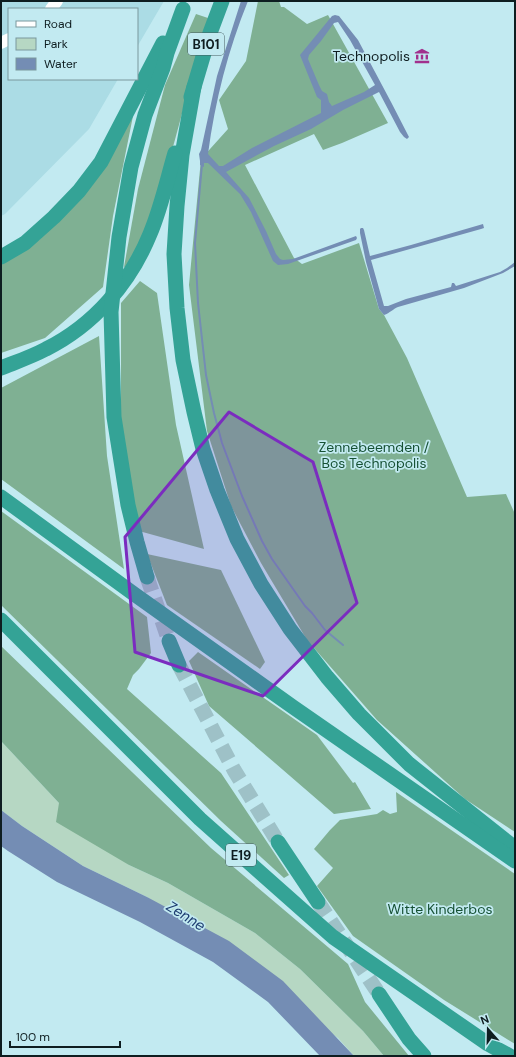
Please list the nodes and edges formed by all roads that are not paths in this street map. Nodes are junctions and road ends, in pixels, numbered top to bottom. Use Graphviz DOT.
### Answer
graph roads {
  1 [pos="222,1"];
  2 [pos="186,5"];
  3 [pos="194,87"];
  4 [pos="1,257"];
  5 [pos="1,368"];
  6 [pos="1,497"];
  7 [pos="146,577"];
  8 [pos="1,620"];
  9 [pos="169,641"];
  10 [pos="179,666"];
  11 [pos="278,842"];
  12 [pos="515,848"];
  13 [pos="515,861"];
  14 [pos="318,902"];
  15 [pos="379,994"];
  16 [pos="424,1056"];
  17 [pos="510,1056"];
  1 -- 3 [label="highway, B101"];
  2 -- 4 [label="highway"];
  2 -- 7 [label="highway"];
  3 -- 5 [label="highway"];
  3 -- 12 [label="highway"];
  6 -- 13 [label="highway"];
  8 -- 17 [label="highway, E19"];
  9 -- 10 [label="highway"];
  11 -- 14 [label="highway"];
  15 -- 16 [label="highway"];
}
